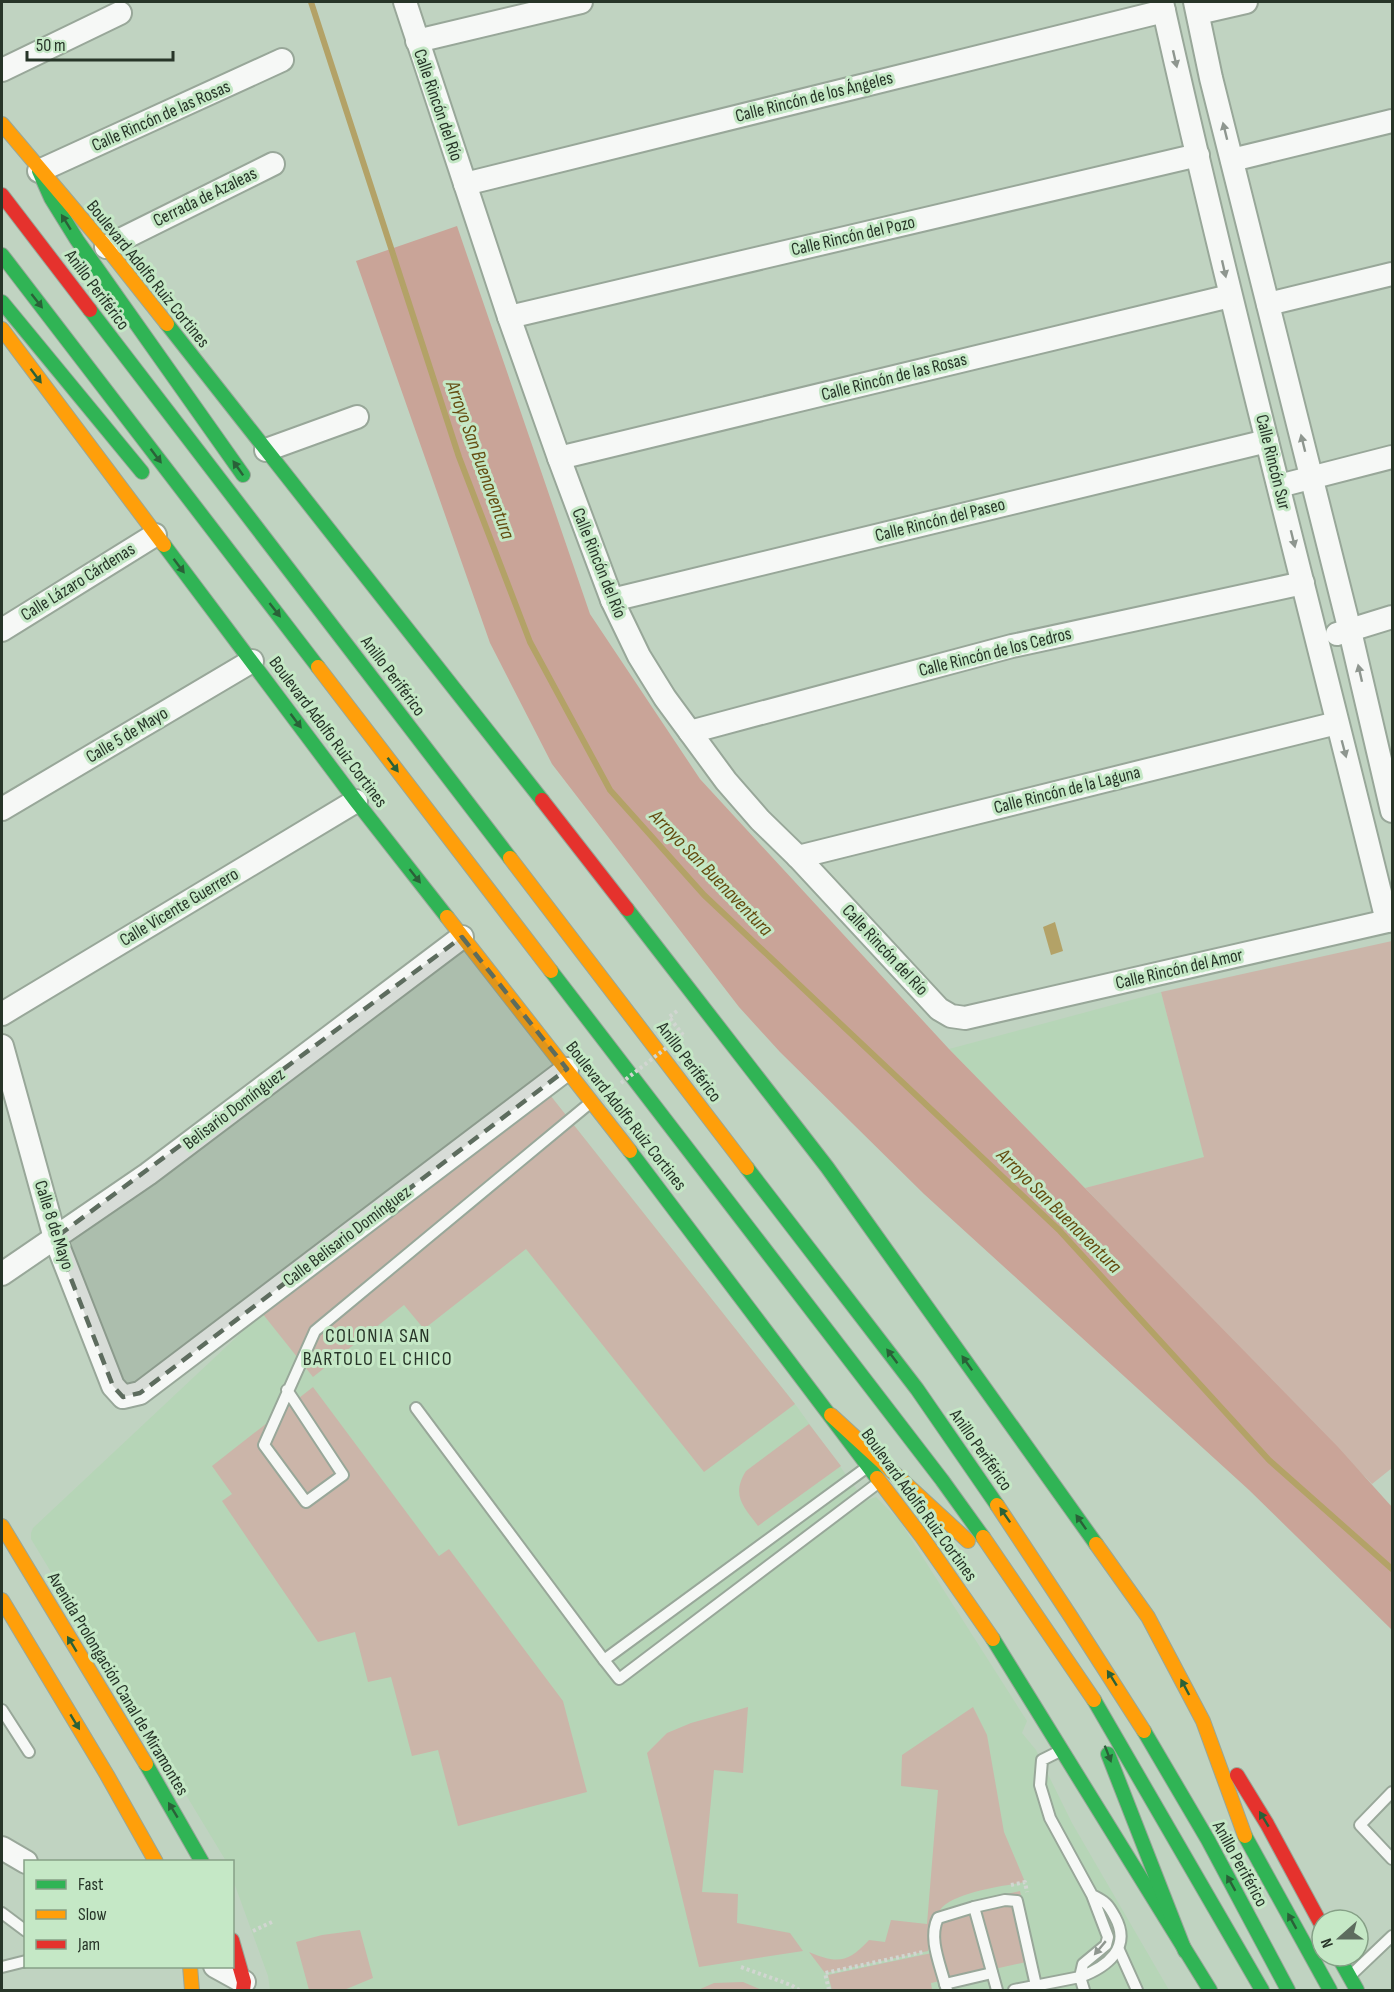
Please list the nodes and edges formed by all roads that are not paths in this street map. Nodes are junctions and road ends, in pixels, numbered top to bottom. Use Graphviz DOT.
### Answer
graph roads {
  1 [pos="405,2"];
  2 [pos="581,2"];
  3 [pos="1246,2"];
  4 [pos="1163,6"];
  5 [pos="1196,7"];
  6 [pos="120,13"];
  7 [pos="417,41"];
  8 [pos="282,60"];
  9 [pos="2,70"];
  10 [pos="1211,78"];
  11 [pos="1181,86"];
  12 [pos="1392,121"];
  13 [pos="2,124"];
  14 [pos="1198,154"];
  15 [pos="1232,160"];
  16 [pos="273,164"];
  17 [pos="39,171"];
  18 [pos="465,184"];
  19 [pos="2,195"];
  20 [pos="1246,218"];
  21 [pos="1214,225"];
  22 [pos="106,247"];
  23 [pos="2,255"];
  24 [pos="1392,274"];
  25 [pos="1230,296"];
  26 [pos="2,302"];
  27 [pos="1268,304"];
  28 [pos="509,317"];
  29 [pos="2,329"];
  30 [pos="1285,370"];
  31 [pos="1252,378"];
  32 [pos="357,417"];
  33 [pos="1268,441"];
  34 [pos="266,450"];
  35 [pos="1392,457"];
  36 [pos="559,458"];
  37 [pos="1312,477"];
  38 [pos="153,484"];
  39 [pos="251,486"];
  40 [pos="1280,486"];
  41 [pos="189,520"];
  42 [pos="155,535"];
  43 [pos="285,540"];
  44 [pos="238,562"];
  45 [pos="1303,583"];
  46 [pos="612,600"];
  47 [pos="319,610"];
  48 [pos="1392,617"];
  49 [pos="2,630"];
  50 [pos="1350,631"];
  51 [pos="1318,638"];
  52 [pos="252,661"];
  53 [pos="1337,723"];
  54 [pos="690,732"];
  55 [pos="1389,785"];
  56 [pos="1356,793"];
  57 [pos="356,801"];
  58 [pos="2,809"];
  59 [pos="1392,812"];
  60 [pos="798,857"];
  61 [pos="1390,921"];
  62 [pos="462,936"];
  63 [pos="2,1014"];
  64 [pos="965,1018"];
  65 [pos="2,1046"];
  66 [pos="567,1069"];
  67 [pos="592,1101"];
  68 [pos="55,1238"];
  69 [pos="2,1274"];
  70 [pos="287,1390"];
  71 [pos="123,1397"];
  72 [pos="416,1408"];
  73 [pos="831,1415"];
  74 [pos="869,1466"];
  75 [pos="880,1481"];
  76 [pos="2,1526"];
  77 [pos="1020,1588"];
  78 [pos="2,1600"];
  79 [pos="5,1616"];
  80 [pos="604,1660"];
  81 [pos="1080,1680"];
  82 [pos="2,1710"];
  83 [pos="1203,1721"];
  84 [pos="1062,1750"];
  85 [pos="29,1752"];
  86 [pos="1392,1792"];
  87 [pos="2,1848"];
  88 [pos="1392,1859"];
  89 [pos="155,1860"];
  90 [pos="201,1860"];
  91 [pos="24,1861"];
  92 [pos="1092,1895"];
  93 [pos="974,1907"];
  94 [pos="1312,1908"];
  95 [pos="2,1912"];
  96 [pos="24,1929"];
  97 [pos="1392,1935"];
  98 [pos="234,1947"];
  99 [pos="1119,1950"];
  100 [pos="1185,1950"];
  101 [pos="24,1962"];
  102 [pos="2,1967"];
  103 [pos="190,1968"];
  104 [pos="218,1968"];
  105 [pos="1345,1968"];
  106 [pos="992,1973"];
  107 [pos="1349,1976"];
  108 [pos="1080,1977"];
  109 [pos="245,1988"];
  110 [pos="946,1988"];
  111 [pos="1036,1988"];
  112 [pos="192,1990"];
  113 [pos="997,1990"];
  114 [pos="1014,1990"];
  115 [pos="1083,1990"];
  116 [pos="1137,1990"];
  117 [pos="1203,1990"];
  118 [pos="1210,1990"];
  119 [pos="1262,1990"];
  120 [pos="1288,1990"];
  121 [pos="1330,1990"];
  122 [pos="1357,1990"];
  1 -- 7 [label="street, Calle Rincón del Río"];
  2 -- 7 [label="street"];
  3 -- 5 [label="street"];
  4 -- 11 [label="street, Calle Rincón Sur, one-way"];
  4 -- 18 [label="street, Calle Rincón de los Ángeles"];
  5 -- 10 [label="street, Calle Rincón Sur"];
  6 -- 9 [label="street"];
  7 -- 18 [label="street, Calle Rincón del Río"];
  8 -- 17 [label="street, Calle Rincón de las Rosas"];
  10 -- 11 [label="street"];
  15 -- 10 [label="street, Calle Rincón Sur, one-way"];
  11 -- 14 [label="street, Calle Rincón Sur"];
  12 -- 15 [label="street"];
  13 -- 17 [label="main road, Boulevard Adolfo Ruiz Cortines"];
  14 -- 21 [label="street, Calle Rincón Sur"];
  14 -- 28 [label="street, Calle Rincón del Pozo"];
  15 -- 20 [label="street, Calle Rincón Sur"];
  16 -- 22 [label="street, Cerrada de Azaleas"];
  17 -- 22 [label="main road, Boulevard Adolfo Ruiz Cortines"];
  39 -- 17 [label="main road, one-way"];
  18 -- 28 [label="street, Calle Rincón del Río"];
  19 -- 47 [label="main road, Anillo Periférico"];
  20 -- 21 [label="street"];
  20 -- 27 [label="street, Calle Rincón Sur"];
  21 -- 25 [label="street, Calle Rincón Sur, one-way"];
  22 -- 34 [label="main road, Boulevard Adolfo Ruiz Cortines"];
  23 -- 44 [label="main road, one-way"];
  24 -- 27 [label="street"];
  25 -- 31 [label="street, Calle Rincón Sur"];
  25 -- 36 [label="street, Calle Rincón de las Rosas"];
  26 -- 38 [label="main road"];
  27 -- 30 [label="street, Calle Rincón Sur"];
  28 -- 36 [label="street, Calle Rincón del Río"];
  29 -- 42 [label="main road, Boulevard Adolfo Ruiz Cortines, one-way"];
  30 -- 31 [label="street"];
  37 -- 30 [label="street, Calle Rincón Sur, one-way"];
  31 -- 33 [label="street, Calle Rincón Sur"];
  32 -- 34 [label="street"];
  33 -- 40 [label="street, Calle Rincón Sur"];
  33 -- 46 [label="street, Calle Rincón del Paseo"];
  83 -- 34 [label="main road, Boulevard Adolfo Ruiz Cortines, one-way"];
  35 -- 37 [label="street"];
  36 -- 46 [label="street, Calle Rincón del Río"];
  37 -- 40 [label="street"];
  37 -- 50 [label="street, Calle Rincón Sur"];
  40 -- 45 [label="street, Calle Rincón Sur, one-way"];
  41 -- 44 [label="main road"];
  42 -- 49 [label="street, Calle Lázaro Cárdenas"];
  42 -- 52 [label="main road, Boulevard Adolfo Ruiz Cortines, one-way"];
  43 -- 47 [label="main road"];
  44 -- 77 [label="main road, one-way"];
  45 -- 51 [label="street, Calle Rincón Sur"];
  45 -- 54 [label="street, Calle Rincón de los Cedros"];
  46 -- 54 [label="street, Calle Rincón del Río"];
  120 -- 47 [label="main road, Anillo Periférico, one-way"];
  48 -- 50 [label="street"];
  50 -- 51 [label="street"];
  55 -- 50 [label="street, Calle Rincón Sur, one-way"];
  51 -- 53 [label="street, Calle Rincón Sur"];
  52 -- 57 [label="main road, Boulevard Adolfo Ruiz Cortines, one-way"];
  52 -- 58 [label="street, Calle 5 de Mayo"];
  53 -- 56 [label="street, Calle Rincón Sur, one-way"];
  53 -- 60 [label="street, Calle Rincón de la Laguna"];
  54 -- 60 [label="street, Calle Rincón del Río"];
  55 -- 56 [label="street"];
  55 -- 59 [label="street, Calle Rincón Sur"];
  56 -- 61 [label="street, Calle Rincón Sur"];
  57 -- 62 [label="main road, Boulevard Adolfo Ruiz Cortines, one-way"];
  57 -- 63 [label="street, Calle Vicente Guerrero"];
  60 -- 64 [label="street, Calle Rincón del Río"];
  61 -- 64 [label="street, Calle Rincón del Amor"];
  62 -- 66 [label="main road, Boulevard Adolfo Ruiz Cortines"];
  62 -- 68 [label="street, Belisario Domínguez"];
  65 -- 68 [label="street, Calle 8 de Mayo"];
  66 -- 67 [label="main road, Boulevard Adolfo Ruiz Cortines"];
  66 -- 71 [label="street, Calle Belisario Domínguez"];
  67 -- 70 [label="lane"];
  67 -- 73 [label="main road, Boulevard Adolfo Ruiz Cortines"];
  68 -- 69 [label="street, Belisario Domínguez"];
  68 -- 71 [label="street, Calle 8 de Mayo"];
  70 -- 70 [label="lane"];
  72 -- 80 [label="lane"];
  73 -- 74 [label="main road, Boulevard Adolfo Ruiz Cortines"];
  73 -- 77 [label="main road"];
  74 -- 75 [label="main road, Boulevard Adolfo Ruiz Cortines"];
  74 -- 80 [label="lane"];
  75 -- 80 [label="lane"];
  75 -- 84 [label="main road, Boulevard Adolfo Ruiz Cortines"];
  90 -- 76 [label="main road, Avenida Prolongación Canal de Miramontes, one-way"];
  77 -- 81 [label="main road"];
  78 -- 79 [label="main road"];
  79 -- 89 [label="main road, one-way"];
  81 -- 100 [label="main road, one-way"];
  81 -- 119 [label="main road"];
  82 -- 85 [label="lane"];
  94 -- 83 [label="main road, Boulevard Adolfo Ruiz Cortines, one-way"];
  121 -- 83 [label="main road, Boulevard Adolfo Ruiz Cortines, one-way"];
  84 -- 92 [label="lane"];
  84 -- 100 [label="main road, Boulevard Adolfo Ruiz Cortines"];
  86 -- 88 [label="lane"];
  87 -- 91 [label="street"];
  92 -- 99 [label="lane"];
  92 -- 108 [label="lane, one-way"];
  93 -- 106 [label="lane"];
  93 -- 110 [label="lane"];
  93 -- 111 [label="lane"];
  95 -- 96 [label="lane"];
  97 -- 107 [label="lane"];
  98 -- 109 [label="main road"];
  99 -- 108 [label="lane"];
  99 -- 116 [label="lane"];
  100 -- 117 [label="main road, Boulevard Adolfo Ruiz Cortines"];
  100 -- 118 [label="main road, Boulevard Adolfo Ruiz Cortines"];
  101 -- 102 [label="lane"];
  103 -- 112 [label="main road"];
  104 -- 109 [label="street"];
  105 -- 107 [label="main road"];
  106 -- 110 [label="lane"];
  106 -- 113 [label="lane"];
  107 -- 122 [label="main road"];
  108 -- 111 [label="lane"];
  108 -- 115 [label="lane"];
  111 -- 114 [label="lane"];
}
